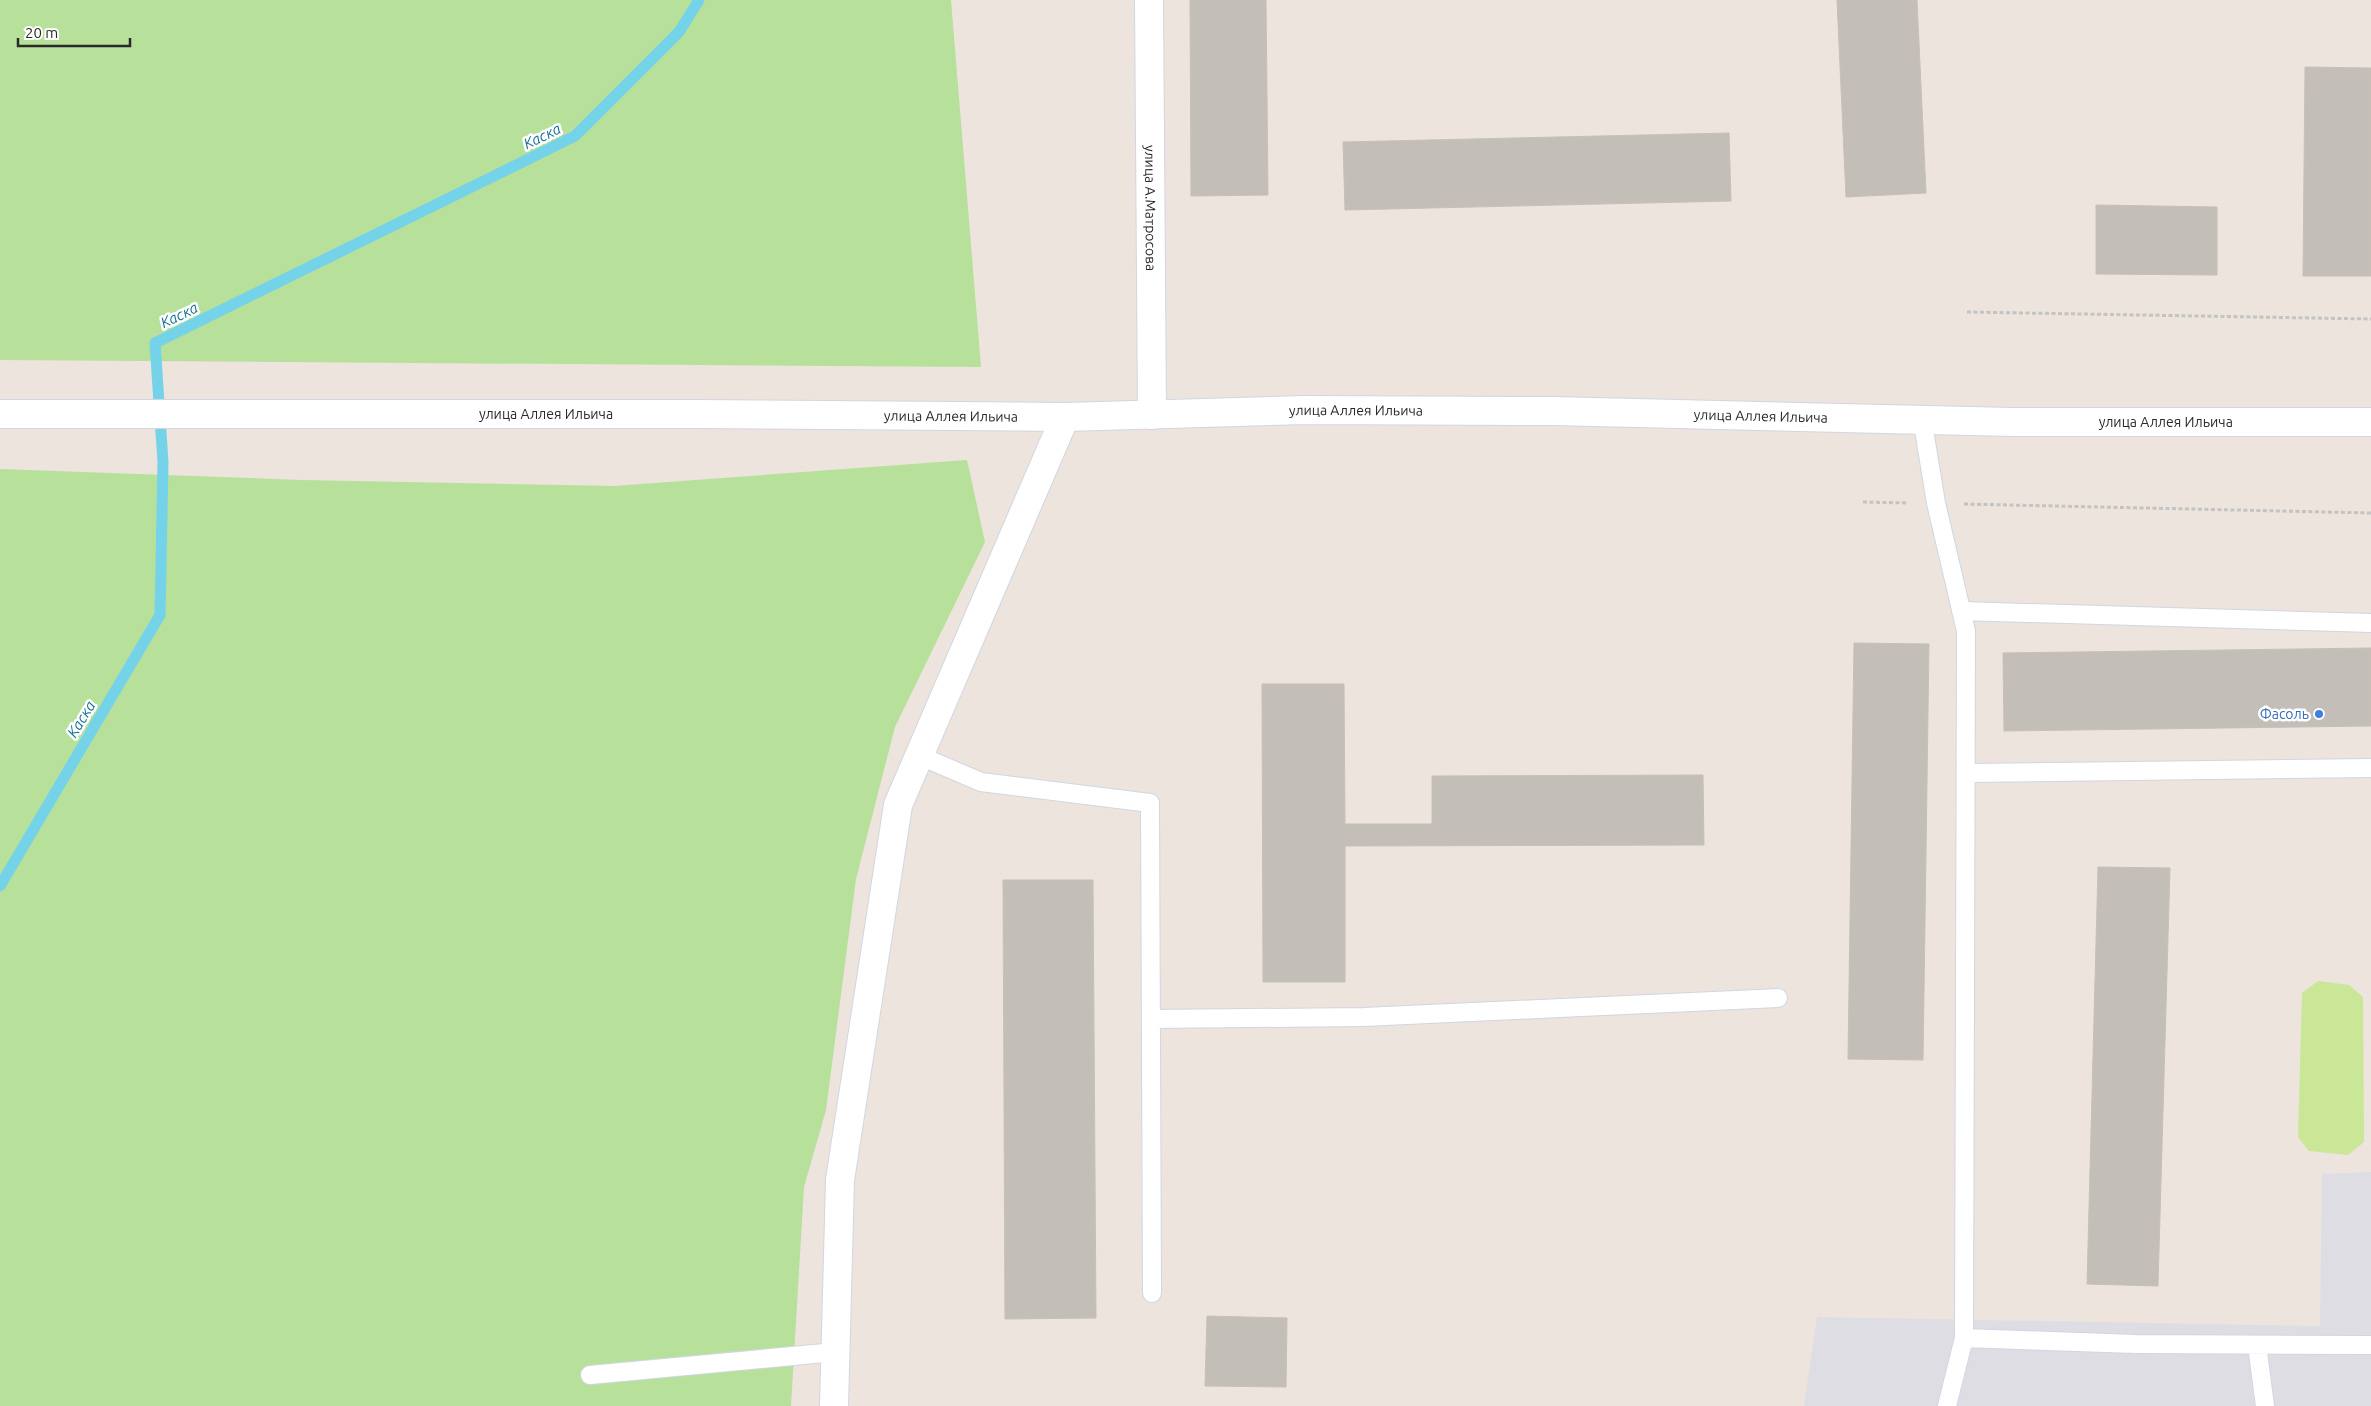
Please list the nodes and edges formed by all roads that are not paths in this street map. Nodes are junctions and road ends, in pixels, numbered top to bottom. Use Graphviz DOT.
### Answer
graph roads {
  1 [pos="1149,0"];
  2 [pos="0,414"];
  3 [pos="1152,416"];
  4 [pos="1065,418"];
  5 [pos="1922,418"];
  6 [pos="2371,422"];
  7 [pos="1961,612"];
  8 [pos="2371,623"];
  9 [pos="920,756"];
  10 [pos="2371,768"];
  11 [pos="1966,773"];
  12 [pos="1778,998"];
  13 [pos="1151,1019"];
  14 [pos="1152,1293"];
  15 [pos="1964,1338"];
  16 [pos="2257,1344"];
  17 [pos="2371,1345"];
  18 [pos="835,1352"];
  19 [pos="590,1375"];
  20 [pos="834,1406"];
  21 [pos="1948,1406"];
  22 [pos="2265,1406"];
  1 -- 3 [label="main road, улица А.Матросова"];
  2 -- 4 [label="main road, улица Аллея Ильича"];
  3 -- 4 [label="main road, улица Аллея Ильича"];
  3 -- 5 [label="main road, улица Аллея Ильича"];
  4 -- 9 [label="main road"];
  5 -- 6 [label="main road, улица Аллея Ильича"];
  5 -- 7 [label="lane"];
  7 -- 8 [label="lane"];
  7 -- 11 [label="lane"];
  9 -- 13 [label="lane"];
  9 -- 18 [label="main road"];
  10 -- 11 [label="lane"];
  11 -- 15 [label="lane"];
  12 -- 13 [label="lane"];
  13 -- 14 [label="lane"];
  15 -- 16 [label="lane"];
  15 -- 21 [label="lane"];
  16 -- 17 [label="lane"];
  16 -- 22 [label="lane"];
  18 -- 19 [label="lane"];
  18 -- 20 [label="main road"];
}
